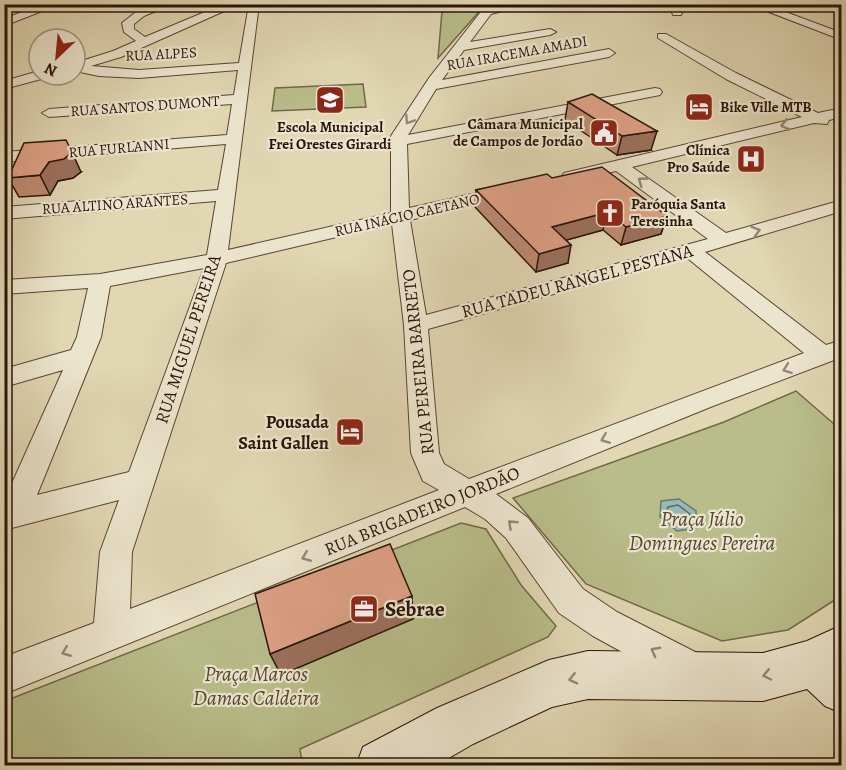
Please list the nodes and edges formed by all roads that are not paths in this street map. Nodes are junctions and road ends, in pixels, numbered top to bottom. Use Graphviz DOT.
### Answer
graph roads {
  1 [pos="55,4"];
  2 [pos="168,4"];
  3 [pos="235,4"];
  4 [pos="254,4"];
  5 [pos="523,4"];
  6 [pos="753,4"];
  7 [pos="490,8"];
  8 [pos="4,23"];
  9 [pos="550,32"];
  10 [pos="662,36"];
  11 [pos="842,37"];
  12 [pos="145,42"];
  13 [pos="460,47"];
  14 [pos="609,53"];
  15 [pos="87,63"];
  16 [pos="245,66"];
  17 [pos="87,69"];
  18 [pos="27,79"];
  19 [pos="4,85"];
  20 [pos="431,86"];
  21 [pos="655,92"];
  22 [pos="240,99"];
  23 [pos="842,112"];
  24 [pos="50,113"];
  25 [pos="816,118"];
  26 [pos="842,130"];
  27 [pos="234,139"];
  28 [pos="399,141"];
  29 [pos="4,157"];
  30 [pos="618,165"];
  31 [pos="599,170"];
  32 [pos="555,180"];
  33 [pos="522,188"];
  34 [pos="226,195"];
  35 [pos="842,205"];
  36 [pos="4,213"];
  37 [pos="400,216"];
  38 [pos="723,240"];
  39 [pos="694,248"];
  40 [pos="217,259"];
  41 [pos="100,281"];
  42 [pos="4,287"];
  43 [pos="416,325"];
  44 [pos="832,352"];
  45 [pos="81,356"];
  46 [pos="4,378"];
  47 [pos="140,482"];
  48 [pos="468,493"];
  49 [pos="9,516"];
  50 [pos="111,634"];
  51 [pos="832,667"];
  52 [pos="4,676"];
  53 [pos="707,678"];
  54 [pos="382,765"];
  1 -- 8 [label="street"];
  2 -- 12 [label="street"];
  3 -- 12 [label="street"];
  4 -- 16 [label="street, RUA MIGUEL PEREIRA"];
  5 -- 7 [label="street"];
  6 -- 11 [label="street"];
  7 -- 13 [label="street, RUA PEREIRA BARRETO"];
  9 -- 13 [label="street"];
  10 -- 25 [label="street"];
  12 -- 15 [label="street"];
  13 -- 20 [label="street, RUA PEREIRA BARRETO"];
  14 -- 20 [label="street, RUA IRACEMA AMADI"];
  16 -- 17 [label="street, RUA ALPES"];
  16 -- 22 [label="street, RUA MIGUEL PEREIRA"];
  18 -- 19 [label="street"];
  20 -- 28 [label="street, RUA PEREIRA BARRETO, one-way"];
  21 -- 28 [label="street"];
  22 -- 24 [label="street, RUA SANTOS DUMONT"];
  22 -- 27 [label="street, RUA MIGUEL PEREIRA"];
  23 -- 25 [label="street"];
  25 -- 26 [label="street"];
  25 -- 30 [label="street, one-way"];
  27 -- 29 [label="street, RUA FURLANNI"];
  27 -- 34 [label="street, RUA MIGUEL PEREIRA"];
  28 -- 37 [label="street, RUA PEREIRA BARRETO"];
  30 -- 31 [label="street"];
  38 -- 30 [label="street, one-way"];
  31 -- 32 [label="street"];
  31 -- 39 [label="street"];
  33 -- 37 [label="street, RUA INÁCIO CAETANO"];
  34 -- 36 [label="street, RUA ALTINO ARANTES"];
  34 -- 40 [label="street, RUA MIGUEL PEREIRA"];
  38 -- 35 [label="street, RUA TADEU RANGEL PESTANA, one-way"];
  37 -- 40 [label="street, RUA INÁCIO CAETANO"];
  37 -- 43 [label="street, RUA PEREIRA BARRETO"];
  38 -- 39 [label="street, RUA TADEU RANGEL PESTANA"];
  39 -- 43 [label="street, RUA TADEU RANGEL PESTANA"];
  39 -- 44 [label="street"];
  40 -- 41 [label="street, RUA INÁCIO CAETANO"];
  40 -- 47 [label="street, RUA MIGUEL PEREIRA"];
  41 -- 42 [label="street, RUA INÁCIO CAETANO"];
  41 -- 45 [label="street"];
  43 -- 48 [label="street, RUA PEREIRA BARRETO"];
  44 -- 48 [label="street, RUA BRIGADEIRO JORDÃO, one-way"];
  45 -- 46 [label="street"];
  45 -- 49 [label="street"];
  47 -- 49 [label="street"];
  47 -- 50 [label="street, RUA MIGUEL PEREIRA"];
  48 -- 50 [label="street, RUA BRIGADEIRO JORDÃO, one-way"];
  53 -- 48 [label="street, RUA PEREIRA BARRETO, one-way"];
  50 -- 52 [label="street, RUA BRIGADEIRO JORDÃO, one-way"];
  51 -- 53 [label="main road, one-way"];
  53 -- 54 [label="main road, one-way"];
}
